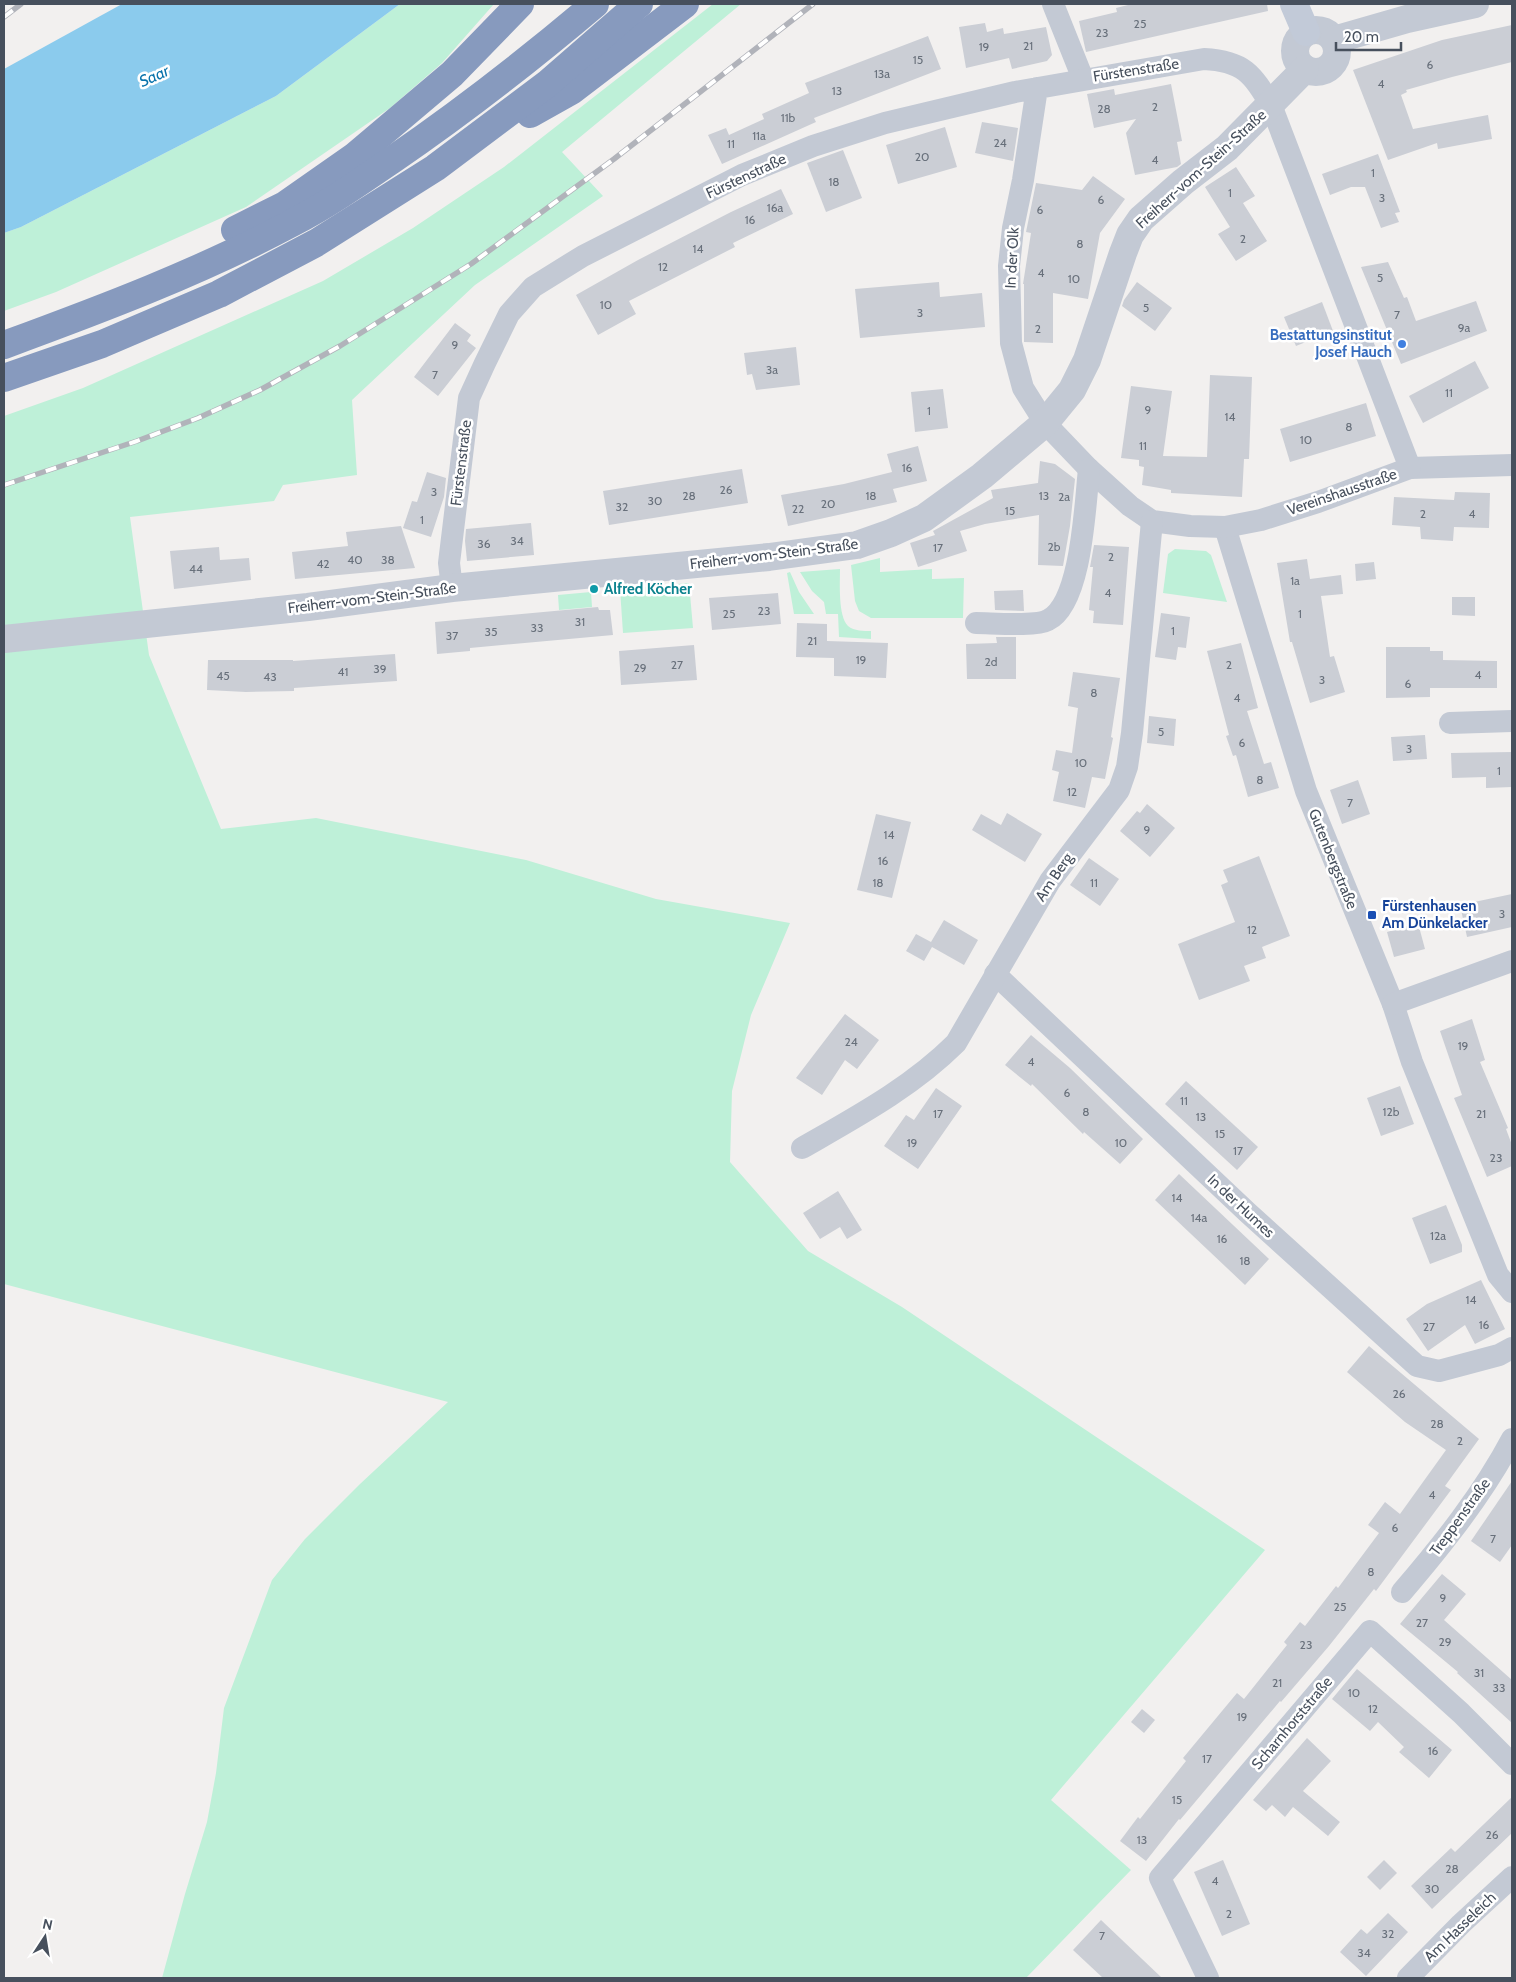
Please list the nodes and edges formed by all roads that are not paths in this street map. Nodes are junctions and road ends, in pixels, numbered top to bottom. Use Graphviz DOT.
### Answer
graph roads {
  1 [pos="520,4"];
  2 [pos="595,4"];
  3 [pos="639,4"];
  4 [pos="685,4"];
  5 [pos="1053,4"];
  6 [pos="1294,4"];
  7 [pos="1475,4"];
  8 [pos="1306,32"];
  9 [pos="1334,40"];
  10 [pos="1306,69"];
  11 [pos="1083,79"];
  12 [pos="1037,88"];
  13 [pos="1271,105"];
  14 [pos="435,168"];
  15 [pos="152,290"];
  16 [pos="4,345"];
  17 [pos="4,378"];
  18 [pos="1045,423"];
  19 [pos="1512,465"];
  20 [pos="1410,468"];
  21 [pos="1089,469"];
  22 [pos="1152,521"];
  23 [pos="1225,527"];
  24 [pos="452,588"];
  25 [pos="976,623"];
  26 [pos="4,639"];
  27 [pos="1512,721"];
  28 [pos="1450,723"];
  29 [pos="1512,961"];
  30 [pos="995,974"];
  31 [pos="1393,1004"];
  32 [pos="802,1148"];
  33 [pos="1512,1292"];
  34 [pos="1512,1348"];
  35 [pos="1512,1439"];
  36 [pos="1402,1592"];
  37 [pos="1512,1764"];
  38 [pos="1512,1877"];
  39 [pos="1208,1978"];
  40 [pos="1408,1978"];
  1 -- 15 [label="highway"];
  2 -- 15 [label="highway"];
  3 -- 14 [label="highway"];
  4 -- 14 [label="highway"];
  5 -- 11 [label="street"];
  6 -- 8 [label="main road"];
  7 -- 9 [label="street"];
  8 -- 9 [label="street"];
  8 -- 10 [label="street"];
  9 -- 10 [label="street"];
  10 -- 13 [label="street, Freiherr-vom-Stein-Straße"];
  11 -- 12 [label="street, Fürstenstraße"];
  11 -- 13 [label="street, Fürstenstraße"];
  12 -- 18 [label="street, In der Olk"];
  12 -- 24 [label="street, Fürstenstraße"];
  13 -- 18 [label="street, Freiherr-vom-Stein-Straße"];
  13 -- 20 [label="street, Vereinshausstraße"];
  14 -- 17 [label="highway"];
  15 -- 16 [label="highway"];
  18 -- 21 [label="street, Vereinshausstraße"];
  18 -- 24 [label="street, Freiherr-vom-Stein-Straße"];
  19 -- 20 [label="street"];
  20 -- 23 [label="street, Vereinshausstraße"];
  21 -- 22 [label="street, Vereinshausstraße"];
  21 -- 25 [label="street"];
  22 -- 23 [label="street, Vereinshausstraße"];
  22 -- 30 [label="street, Am Berg"];
  23 -- 31 [label="street, Gutenbergstraße"];
  24 -- 26 [label="street, Freiherr-vom-Stein-Straße"];
  27 -- 28 [label="street"];
  29 -- 31 [label="street"];
  30 -- 32 [label="street, Am Berg"];
  30 -- 34 [label="street, In der Humes"];
  31 -- 33 [label="street, Gutenbergstraße"];
  35 -- 36 [label="street, Treppenstraße"];
  37 -- 39 [label="street, Scharnhorststraße"];
  38 -- 40 [label="street, Am Hasseleich"];
}
